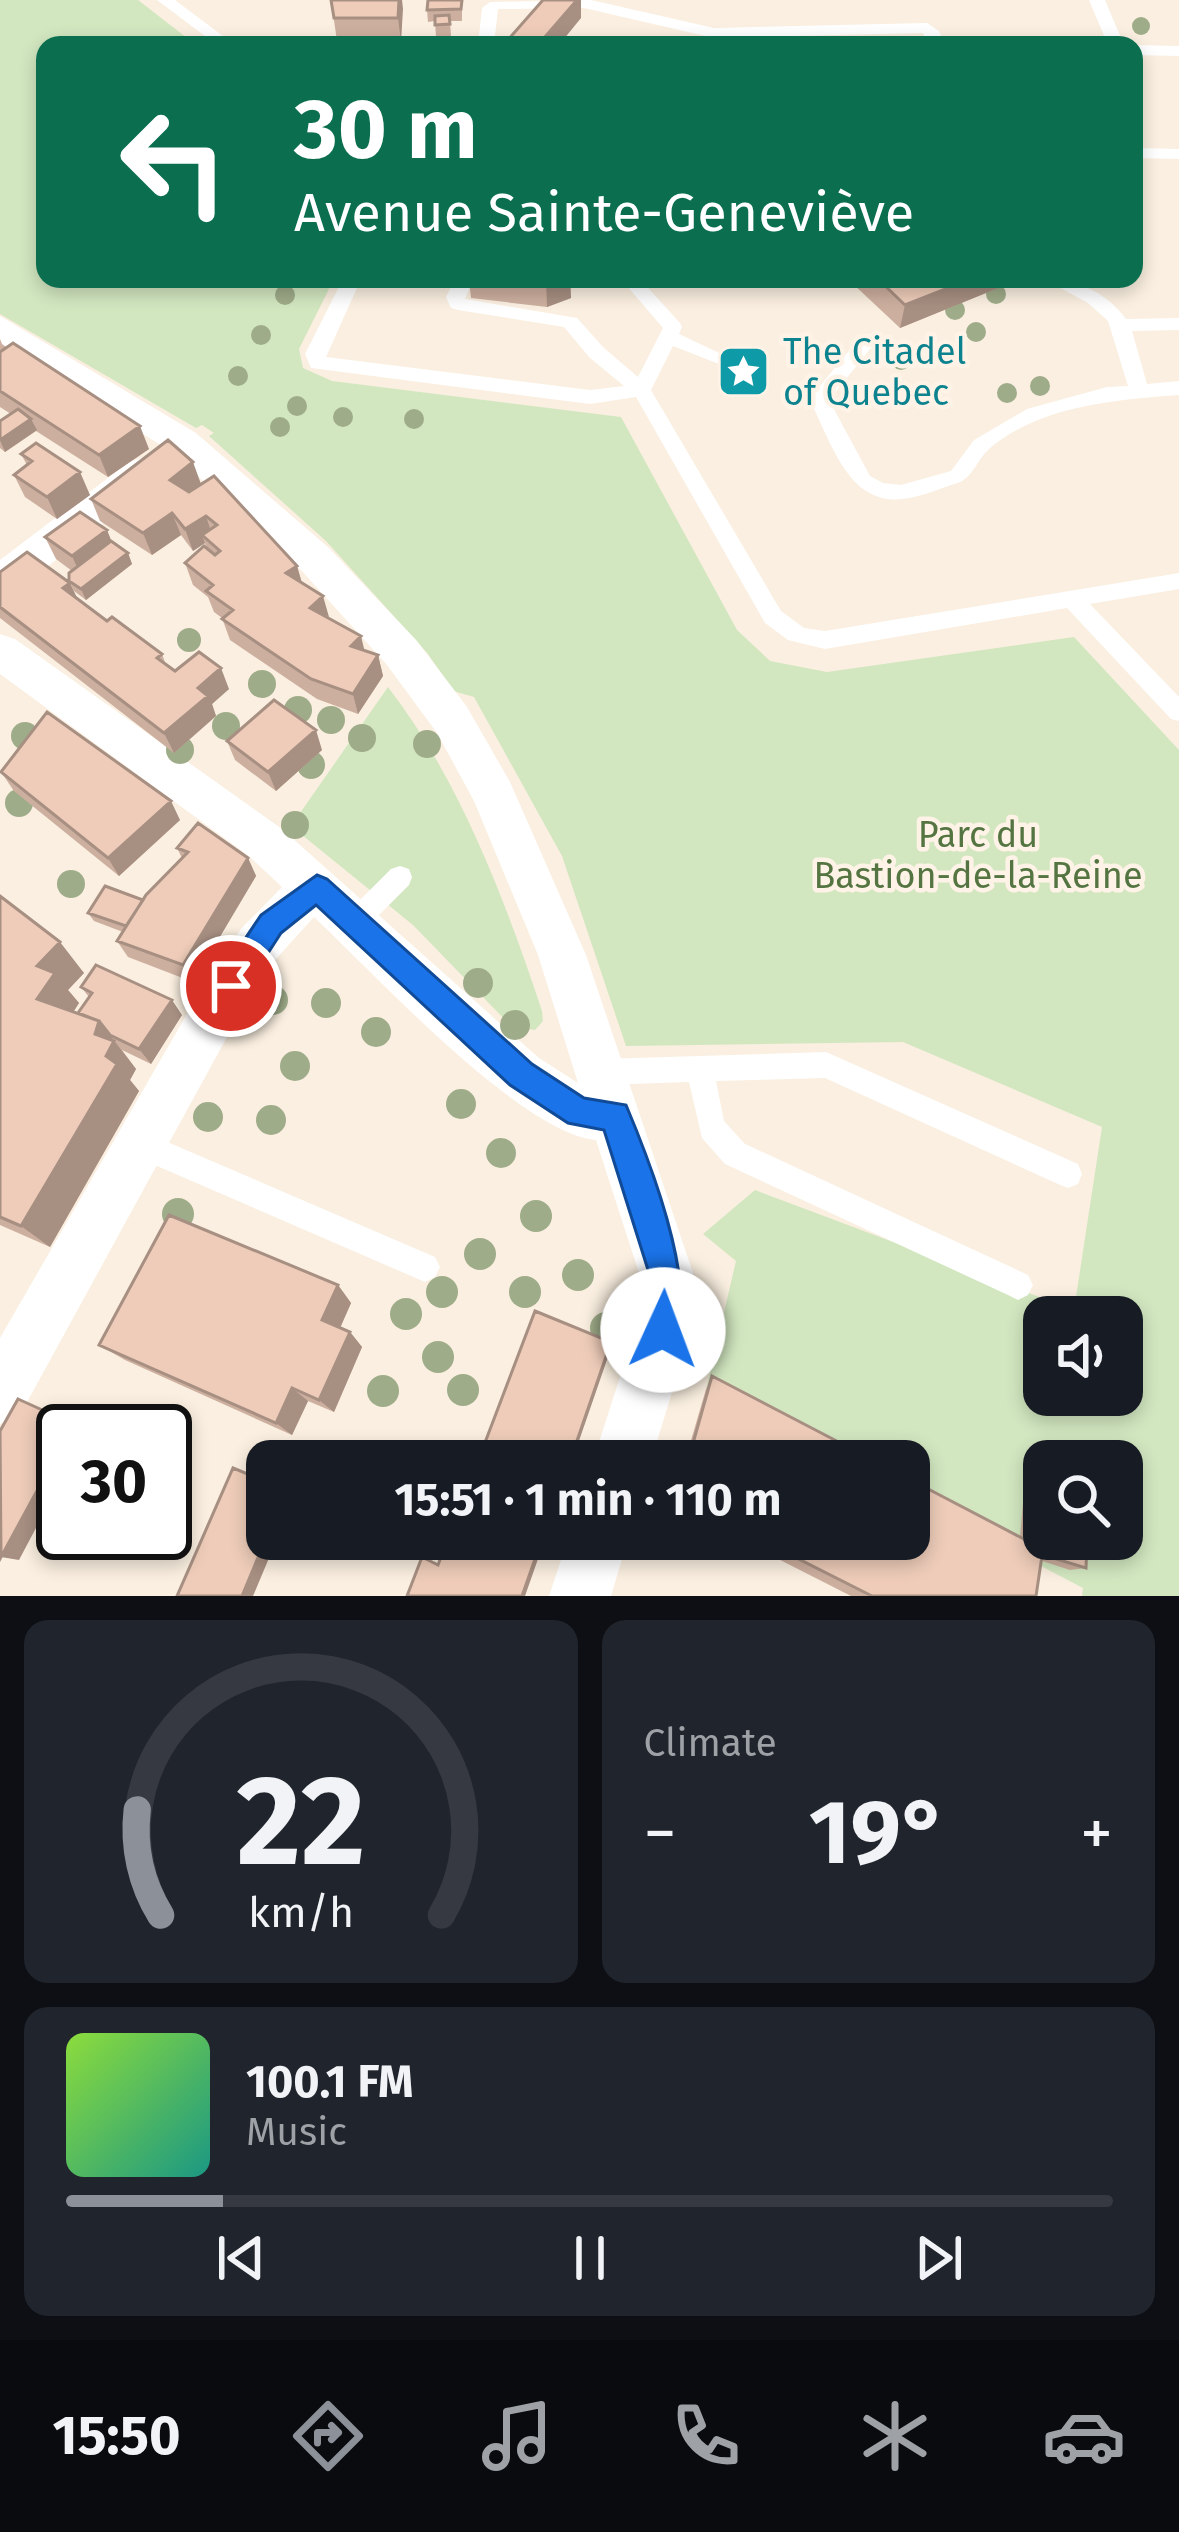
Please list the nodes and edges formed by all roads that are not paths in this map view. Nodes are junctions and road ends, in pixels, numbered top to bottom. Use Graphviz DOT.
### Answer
graph roads {
  1 [pos="165,0"];
  2 [pos="1097,0"];
  3 [pos="714,33"];
  4 [pos="215,36"];
  5 [pos="487,36"];
  6 [pos="720,36"];
  7 [pos="934,36"];
  8 [pos="1112,36"];
  9 [pos="1143,50"];
  10 [pos="1179,51"];
  11 [pos="1143,152"];
  12 [pos="1179,154"];
  13 [pos="348,288"];
  14 [pos="460,288"];
  15 [pos="639,288"];
  16 [pos="1073,288"];
  17 [pos="1179,323"];
  18 [pos="1123,325"];
  19 [pos="0,328"];
  20 [pos="671,338"];
  21 [pos="870,338"];
  22 [pos="724,360"];
  23 [pos="1179,388"];
  24 [pos="1138,389"];
  25 [pos="641,390"];
  26 [pos="183,442"];
  27 [pos="1179,581"];
  28 [pos="0,582"];
  29 [pos="1074,601"];
  30 [pos="0,650"];
  31 [pos="1179,712"];
  32 [pos="400,877"];
  33 [pos="317,887"];
  34 [pos="356,921"];
  35 [pos="700,1070"];
  36 [pos="609,1094"];
  37 [pos="137,1143"];
  38 [pos="1068,1174"];
  39 [pos="425,1267"];
  40 [pos="1018,1285"];
  41 [pos="0,1395"];
  42 [pos="629,1440"];
  43 [pos="591,1560"];
  44 [pos="580,1596"];
  1 -- 4 [label="lane"];
  2 -- 8 [label="lane"];
  3 -- 5 [label="lane"];
  3 -- 6 [label="lane"];
  3 -- 7 [label="lane"];
  9 -- 10 [label="lane"];
  11 -- 12 [label="lane"];
  13 -- 25 [label="lane"];
  14 -- 25 [label="lane"];
  15 -- 20 [label="lane"];
  16 -- 18 [label="lane"];
  17 -- 18 [label="lane"];
  18 -- 24 [label="lane"];
  19 -- 26 [label="street"];
  20 -- 22 [label="lane"];
  20 -- 25 [label="lane"];
  21 -- 24 [label="lane"];
  23 -- 24 [label="lane"];
  25 -- 29 [label="lane"];
  26 -- 28 [label="street"];
  26 -- 36 [label="street"];
  27 -- 29 [label="lane"];
  29 -- 31 [label="lane"];
  30 -- 33 [label="street"];
  32 -- 34 [label="lane"];
  33 -- 34 [label="street"];
  33 -- 37 [label="street"];
  34 -- 36 [label="street"];
  35 -- 36 [label="lane"];
  35 -- 38 [label="lane"];
  35 -- 40 [label="lane"];
  36 -- 42 [label="street"];
  37 -- 39 [label="lane"];
  37 -- 41 [label="street"];
  43 -- 44 [label="street"];
}
